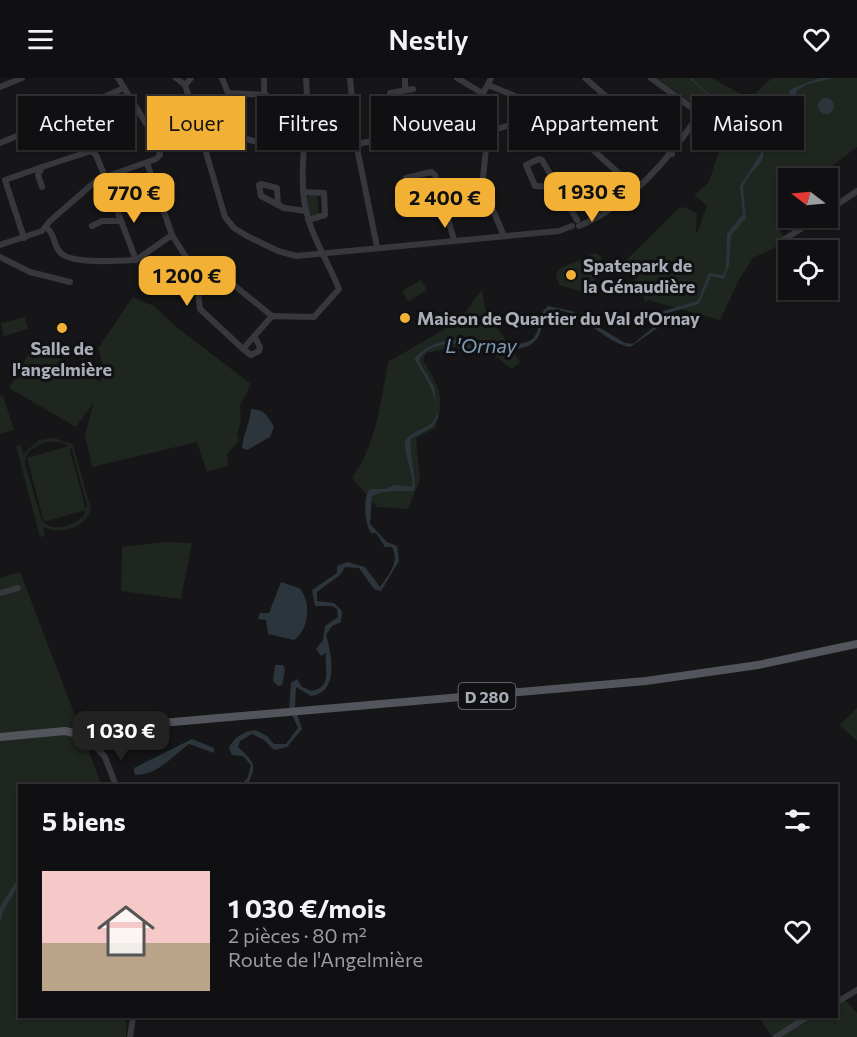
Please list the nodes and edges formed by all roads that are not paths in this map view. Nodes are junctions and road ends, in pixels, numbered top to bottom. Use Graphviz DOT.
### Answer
graph roads {
  1 [pos="22,78"];
  2 [pos="118,78"];
  3 [pos="176,78"];
  4 [pos="191,78"];
  5 [pos="222,78"];
  6 [pos="264,78"];
  7 [pos="306,78"];
  8 [pos="350,78"];
  9 [pos="405,78"];
  10 [pos="457,78"];
  11 [pos="491,78"];
  12 [pos="585,78"];
  13 [pos="651,78"];
  14 [pos="185,85"];
  15 [pos="488,85"];
  16 [pos="0,87"];
  17 [pos="124,88"];
  18 [pos="390,93"];
  19 [pos="266,95"];
  20 [pos="106,96"];
  21 [pos="189,96"];
  22 [pos="307,96"];
  23 [pos="352,96"];
  24 [pos="479,96"];
  25 [pos="481,96"];
  26 [pos="515,96"];
  27 [pos="692,109"];
  28 [pos="138,110"];
  29 [pos="135,111"];
  30 [pos="692,125"];
  31 [pos="18,135"];
  32 [pos="0,143"];
  33 [pos="205,150"];
  34 [pos="305,150"];
  35 [pos="357,150"];
  36 [pos="486,150"];
  37 [pos="594,150"];
  38 [pos="672,154"];
  39 [pos="147,163"];
  40 [pos="42,168"];
  41 [pos="105,177"];
  42 [pos="2,181"];
  43 [pos="42,187"];
  44 [pos="557,187"];
  45 [pos="636,188"];
  46 [pos="857,191"];
  47 [pos="303,192"];
  48 [pos="112,197"];
  49 [pos="410,201"];
  50 [pos="838,204"];
  51 [pos="278,205"];
  52 [pos="306,211"];
  53 [pos="308,220"];
  54 [pos="121,221"];
  55 [pos="576,223"];
  56 [pos="46,226"];
  57 [pos="92,226"];
  58 [pos="802,228"];
  59 [pos="172,235"];
  60 [pos="504,236"];
  61 [pos="24,238"];
  62 [pos="454,240"];
  63 [pos="783,240"];
  64 [pos="0,245"];
  65 [pos="377,247"];
  66 [pos="322,254"];
  67 [pos="0,256"];
  68 [pos="136,260"];
  69 [pos="196,273"];
  70 [pos="70,282"];
  71 [pos="235,286"];
  72 [pos="169,287"];
  73 [pos="272,316"];
  74 [pos="254,336"];
  75 [pos="243,349"];
  76 [pos="18,588"];
  77 [pos="0,593"];
  78 [pos="857,644"];
  79 [pos="98,722"];
  80 [pos="79,725"];
  81 [pos="115,727"];
  82 [pos="65,731"];
  83 [pos="79,734"];
  84 [pos="0,737"];
  85 [pos="96,738"];
  86 [pos="115,784"];
  87 [pos="857,990"];
  88 [pos="838,1001"];
  89 [pos="133,1018"];
  90 [pos="805,1018"];
  91 [pos="130,1037"];
  92 [pos="776,1037"];
  1 -- 16 [label="street"];
  2 -- 17 [label="street"];
  3 -- 14 [label="street"];
  4 -- 14 [label="street"];
  5 -- 19 [label="street"];
  6 -- 19 [label="street"];
  7 -- 22 [label="street"];
  8 -- 23 [label="street"];
  9 -- 18 [label="street"];
  10 -- 24 [label="street"];
  11 -- 15 [label="street"];
  12 -- 38 [label="street"];
  13 -- 27 [label="street"];
  14 -- 21 [label="street"];
  15 -- 25 [label="street"];
  15 -- 26 [label="street"];
  17 -- 20 [label="street"];
  17 -- 28 [label="street"];
  28 -- 29 [label="street"];
  28 -- 39 [label="street"];
  30 -- 38 [label="street"];
  31 -- 32 [label="street"];
  33 -- 66 [label="street"];
  34 -- 47 [label="street"];
  35 -- 65 [label="street"];
  36 -- 60 [label="street"];
  37 -- 45 [label="street"];
  38 -- 45 [label="street"];
  39 -- 41 [label="street"];
  39 -- 59 [label="street"];
  40 -- 41 [label="street"];
  40 -- 42 [label="street"];
  40 -- 43 [label="street"];
  41 -- 56 [label="street"];
  42 -- 61 [label="street"];
  44 -- 44 [label="street"];
  44 -- 55 [label="street"];
  45 -- 55 [label="street"];
  46 -- 50 [label="street"];
  47 -- 52 [label="street"];
  47 -- 53 [label="street"];
  48 -- 54 [label="street"];
  49 -- 62 [label="street"];
  51 -- 52 [label="street"];
  52 -- 53 [label="street"];
  53 -- 66 [label="street"];
  54 -- 57 [label="street"];
  54 -- 68 [label="street"];
  55 -- 60 [label="street"];
  56 -- 61 [label="street"];
  56 -- 68 [label="street"];
  58 -- 63 [label="street"];
  59 -- 68 [label="street"];
  59 -- 69 [label="street"];
  60 -- 62 [label="street"];
  61 -- 64 [label="street"];
  62 -- 65 [label="street"];
  65 -- 66 [label="street"];
  66 -- 73 [label="street"];
  67 -- 70 [label="street"];
  69 -- 72 [label="street"];
  69 -- 75 [label="street"];
  71 -- 73 [label="street"];
  73 -- 74 [label="street"];
  74 -- 75 [label="street"];
  74 -- 75 [label="street"];
  76 -- 77 [label="street"];
  78 -- 81 [label="main road, D 280"];
  79 -- 80 [label="main road"];
  79 -- 81 [label="main road, D 280"];
  79 -- 85 [label="main road"];
  80 -- 82 [label="main road"];
  80 -- 83 [label="main road"];
  81 -- 85 [label="main road, D 280"];
  82 -- 83 [label="main road"];
  82 -- 84 [label="main road"];
  83 -- 85 [label="main road"];
  85 -- 86 [label="street"];
  87 -- 88 [label="street"];
  89 -- 91 [label="street"];
  90 -- 92 [label="street"];
}
